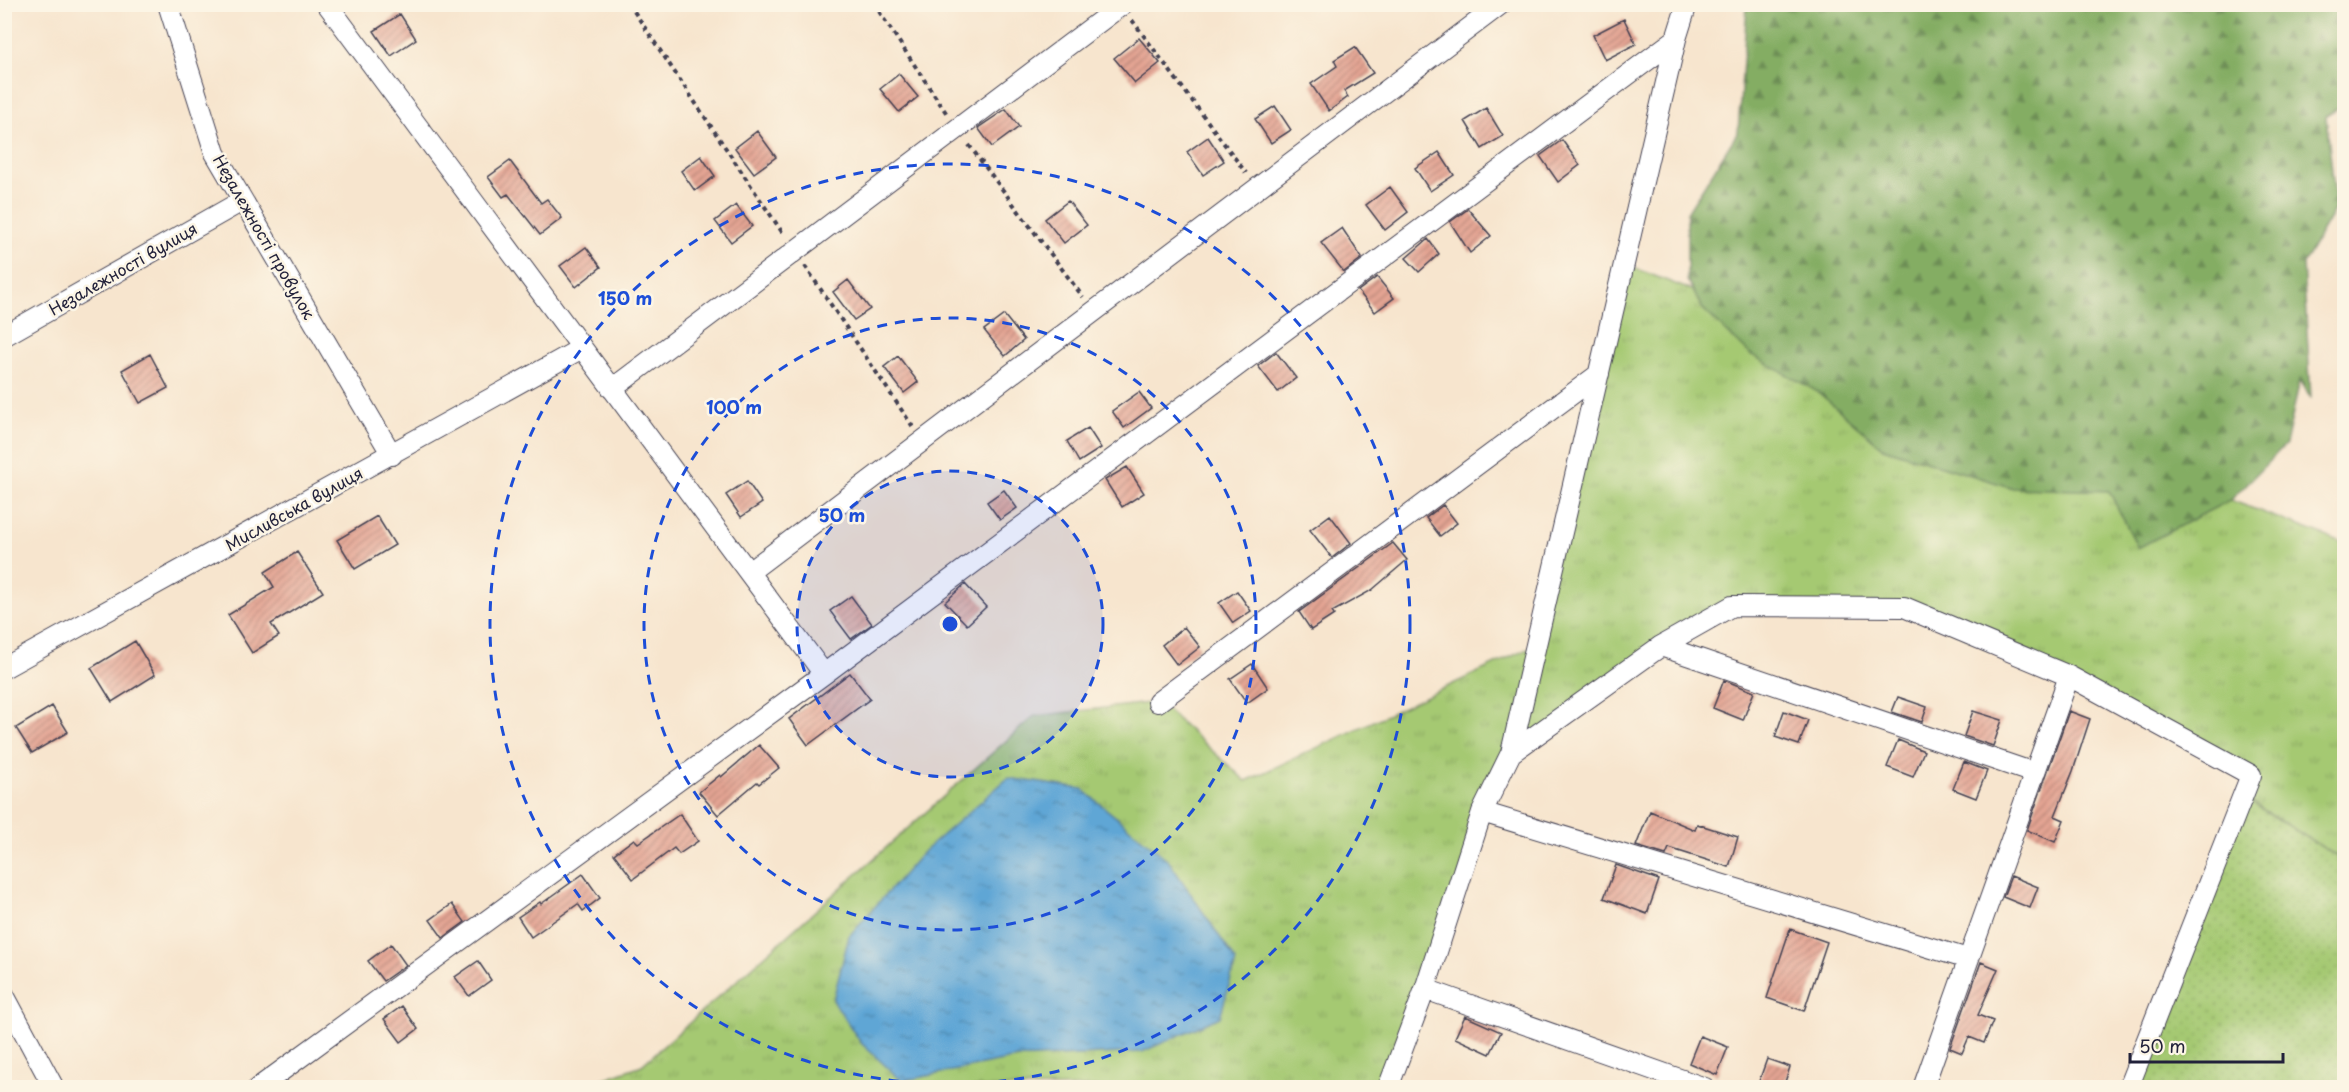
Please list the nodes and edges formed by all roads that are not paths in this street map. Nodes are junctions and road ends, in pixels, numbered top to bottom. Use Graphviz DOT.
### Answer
graph roads {
  1 [pos="168,4"];
  2 [pos="327,4"];
  3 [pos="1501,4"];
  4 [pos="1687,4"];
  5 [pos="1122,5"];
  6 [pos="1676,39"];
  7 [pos="242,201"];
  8 [pos="4,336"];
  9 [pos="582,348"];
  10 [pos="1599,374"];
  11 [pos="612,389"];
  12 [pos="392,455"];
  13 [pos="748,572"];
  14 [pos="1660,646"];
  15 [pos="4,668"];
  16 [pos="824,674"];
  17 [pos="2069,676"];
  18 [pos="1158,702"];
  19 [pos="1511,753"];
  20 [pos="2034,773"];
  21 [pos="1482,812"];
  22 [pos="1968,959"];
  23 [pos="1425,989"];
  24 [pos="4,995"];
  25 [pos="54,1088"];
  26 [pos="258,1088"];
  27 [pos="1388,1088"];
  28 [pos="1704,1088"];
  29 [pos="1923,1088"];
  30 [pos="2128,1088"];
  1 -- 7 [label="street, Незалежності провулок"];
  2 -- 9 [label="street"];
  3 -- 13 [label="street"];
  4 -- 6 [label="street"];
  5 -- 11 [label="street"];
  6 -- 10 [label="street"];
  6 -- 16 [label="street"];
  7 -- 8 [label="street, Незалежності вулиця"];
  7 -- 12 [label="street, Незалежності провулок"];
  9 -- 11 [label="street"];
  9 -- 12 [label="street, Мисливська вулиця"];
  10 -- 18 [label="street"];
  10 -- 19 [label="street"];
  11 -- 13 [label="street"];
  12 -- 15 [label="street, Мисливська вулиця"];
  13 -- 16 [label="street"];
  14 -- 17 [label="street"];
  14 -- 19 [label="street"];
  14 -- 20 [label="street"];
  16 -- 26 [label="street"];
  17 -- 20 [label="street"];
  17 -- 30 [label="street"];
  19 -- 21 [label="street"];
  20 -- 22 [label="street"];
  21 -- 22 [label="street"];
  21 -- 23 [label="street"];
  22 -- 29 [label="street"];
  23 -- 27 [label="street"];
  23 -- 28 [label="street"];
  24 -- 25 [label="street"];
}
